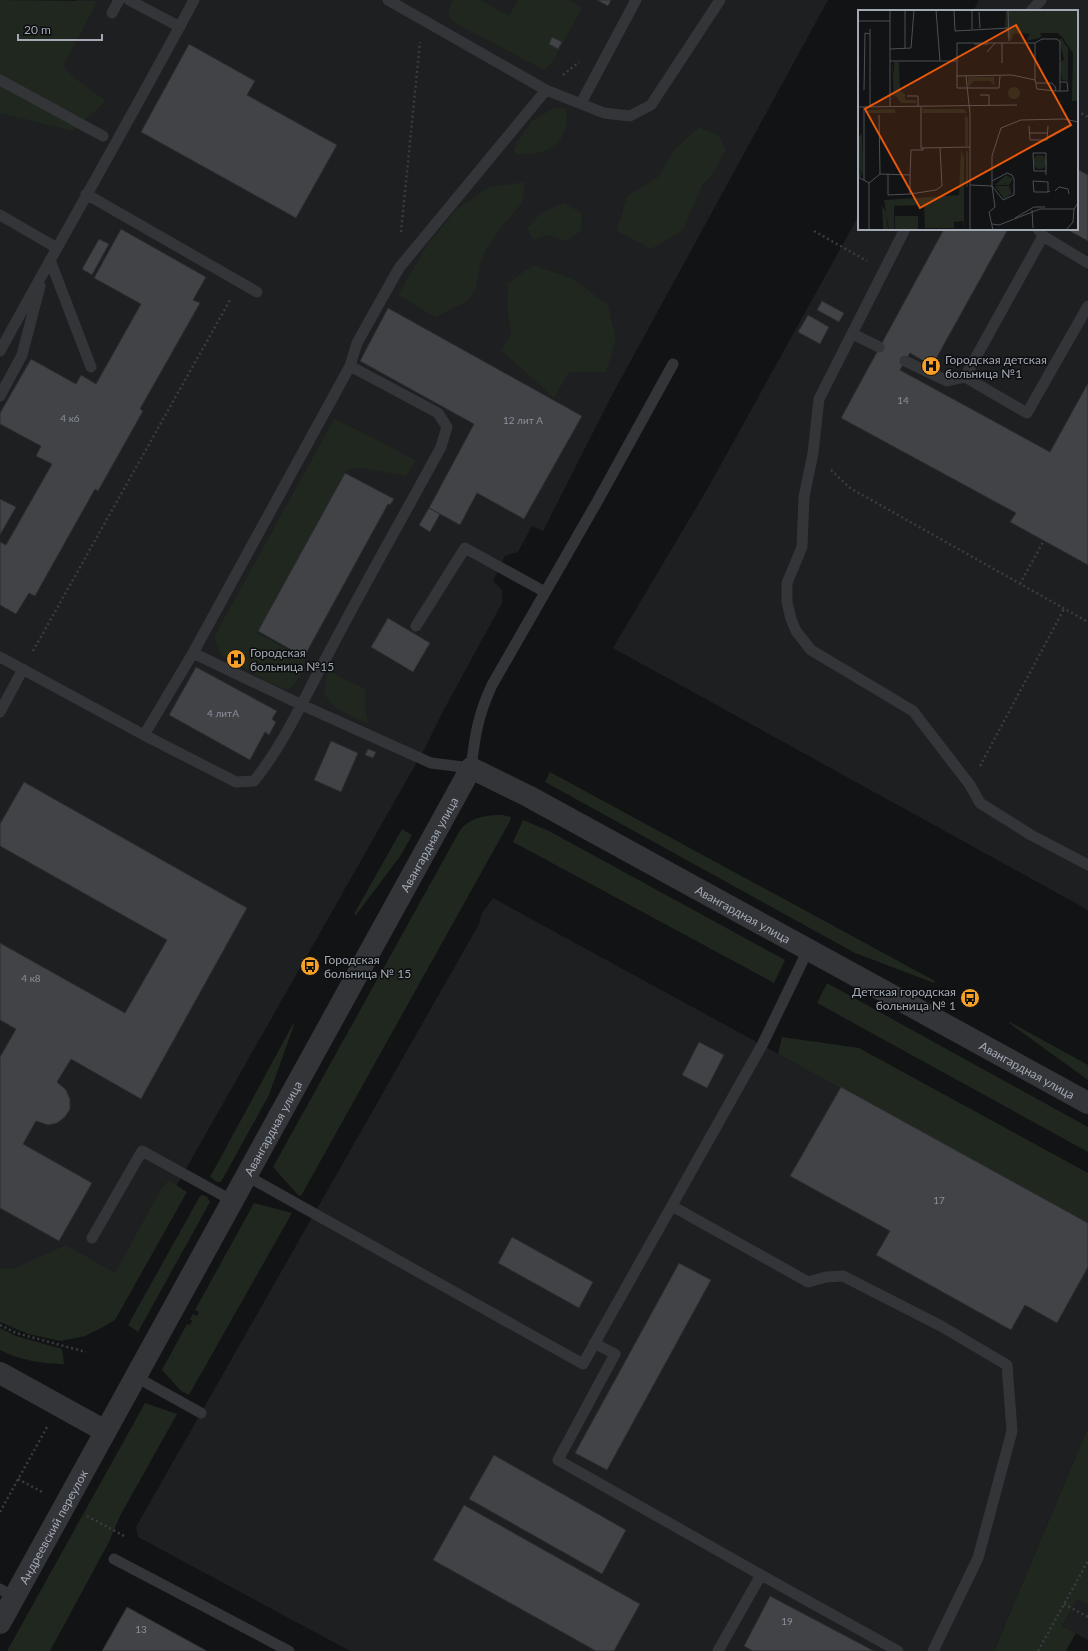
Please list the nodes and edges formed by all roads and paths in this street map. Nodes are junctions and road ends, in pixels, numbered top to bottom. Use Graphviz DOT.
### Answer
graph roads {
  1 [pos="119,0"];
  2 [pos="129,0"];
  3 [pos="194,0"];
  4 [pos="388,0"];
  5 [pos="636,0"];
  6 [pos="720,0"];
  7 [pos="1041,0"];
  8 [pos="1032,10"];
  9 [pos="112,13"];
  10 [pos="422,18"];
  11 [pos="180,27"];
  12 [pos="0,80"];
  13 [pos="546,90"];
  14 [pos="580,103"];
  15 [pos="1078,112"];
  16 [pos="1088,117"];
  17 [pos="103,136"];
  18 [pos="86,194"];
  19 [pos="0,215"];
  20 [pos="904,230"];
  21 [pos="814,231"];
  22 [pos="1040,233"];
  23 [pos="57,248"];
  24 [pos="1088,263"];
  25 [pos="47,265"];
  26 [pos="399,268"];
  27 [pos="883,270"];
  28 [pos="240,282"];
  29 [pos="257,292"];
  30 [pos="1088,306"];
  31 [pos="853,334"];
  32 [pos="879,347"];
  33 [pos="0,351"];
  34 [pos="905,361"];
  35 [pos="672,364"];
  36 [pos="350,366"];
  37 [pos="91,367"];
  38 [pos="965,377"];
  39 [pos="0,396"];
  40 [pos="812,453"];
  41 [pos="1043,542"];
  42 [pos="1020,584"];
  43 [pos="545,592"];
  44 [pos="1064,609"];
  45 [pos="1088,622"];
  46 [pos="416,626"];
  47 [pos="193,653"];
  48 [pos="0,657"];
  49 [pos="23,670"];
  50 [pos="302,705"];
  51 [pos="0,712"];
  52 [pos="144,736"];
  53 [pos="471,768"];
  54 [pos="970,785"];
  55 [pos="1088,865"];
  56 [pos="808,950"];
  57 [pos="1088,1104"];
  58 [pos="247,1176"];
  59 [pos="234,1201"];
  60 [pos="672,1206"];
  61 [pos="92,1238"];
  62 [pos="0,1325"];
  63 [pos="594,1344"];
  64 [pos="86,1352"];
  65 [pos="0,1373"];
  66 [pos="136,1377"];
  67 [pos="201,1413"];
  68 [pos="50,1421"];
  69 [pos="105,1431"];
  70 [pos="18,1479"];
  71 [pos="45,1494"];
  72 [pos="0,1512"];
  73 [pos="85,1515"];
  74 [pos="126,1537"];
  75 [pos="114,1560"];
  76 [pos="1088,1560"];
  77 [pos="761,1575"];
  78 [pos="7,1593"];
  79 [pos="1064,1604"];
  80 [pos="1088,1617"];
  81 [pos="0,1623"];
  82 [pos="289,1651"];
  83 [pos="718,1651"];
  84 [pos="898,1651"];
  85 [pos="934,1651"];
  86 [pos="1038,1651"];
  1 -- 9 [label="lane"];
  2 -- 11 [label="lane"];
  3 -- 11 [label="lane"];
  4 -- 10 [label="lane"];
  5 -- 14 [label="lane"];
  6 -- 14 [label="lane"];
  7 -- 8 [label="lane"];
  10 -- 13 [label="lane"];
  10 -- 26 [label="path"];
  11 -- 18 [label="lane"];
  12 -- 17 [label="lane"];
  13 -- 14 [label="lane"];
  13 -- 26 [label="lane"];
  15 -- 16 [label="path"];
  18 -- 23 [label="lane"];
  18 -- 28 [label="lane"];
  19 -- 23 [label="lane"];
  20 -- 27 [label="lane"];
  21 -- 27 [label="path"];
  22 -- 24 [label="lane"];
  22 -- 38 [label="lane"];
  23 -- 25 [label="lane"];
  25 -- 33 [label="lane"];
  25 -- 37 [label="lane"];
  25 -- 39 [label="lane"];
  26 -- 36 [label="lane"];
  27 -- 31 [label="lane"];
  28 -- 29 [label="lane"];
  28 -- 49 [label="path"];
  30 -- 38 [label="lane"];
  31 -- 32 [label="lane"];
  31 -- 40 [label="lane"];
  34 -- 38 [label="lane"];
  35 -- 43 [label="lane"];
  36 -- 47 [label="lane"];
  36 -- 50 [label="lane"];
  40 -- 42 [label="path"];
  40 -- 54 [label="lane"];
  41 -- 42 [label="path"];
  42 -- 44 [label="path"];
  43 -- 46 [label="lane"];
  43 -- 53 [label="lane"];
  44 -- 45 [label="path"];
  44 -- 54 [label="path"];
  47 -- 50 [label="lane"];
  47 -- 52 [label="lane"];
  48 -- 49 [label="lane"];
  49 -- 51 [label="lane"];
  49 -- 52 [label="lane"];
  50 -- 52 [label="lane"];
  50 -- 53 [label="lane"];
  53 -- 56 [label="street, Авангардная улица"];
  53 -- 58 [label="street, Авангардная улица"];
  54 -- 55 [label="lane"];
  56 -- 57 [label="street, Авангардная улица"];
  56 -- 60 [label="lane"];
  58 -- 59 [label="street, Авангардная улица"];
  58 -- 63 [label="lane"];
  59 -- 61 [label="lane"];
  59 -- 66 [label="street, Авангардная улица"];
  60 -- 63 [label="lane"];
  60 -- 85 [label="lane"];
  62 -- 64 [label="path"];
  63 -- 77 [label="lane"];
  65 -- 69 [label="street"];
  66 -- 67 [label="lane"];
  66 -- 69 [label="street, Авангардная улица"];
  68 -- 70 [label="path"];
  69 -- 78 [label="street, Андреевский переулок"];
  70 -- 71 [label="path"];
  70 -- 72 [label="path"];
  73 -- 74 [label="path"];
  75 -- 82 [label="lane"];
  76 -- 79 [label="path"];
  77 -- 83 [label="lane"];
  77 -- 84 [label="lane"];
  78 -- 81 [label="street, Андреевский переулок"];
  79 -- 80 [label="path"];
  79 -- 86 [label="path"];
}
